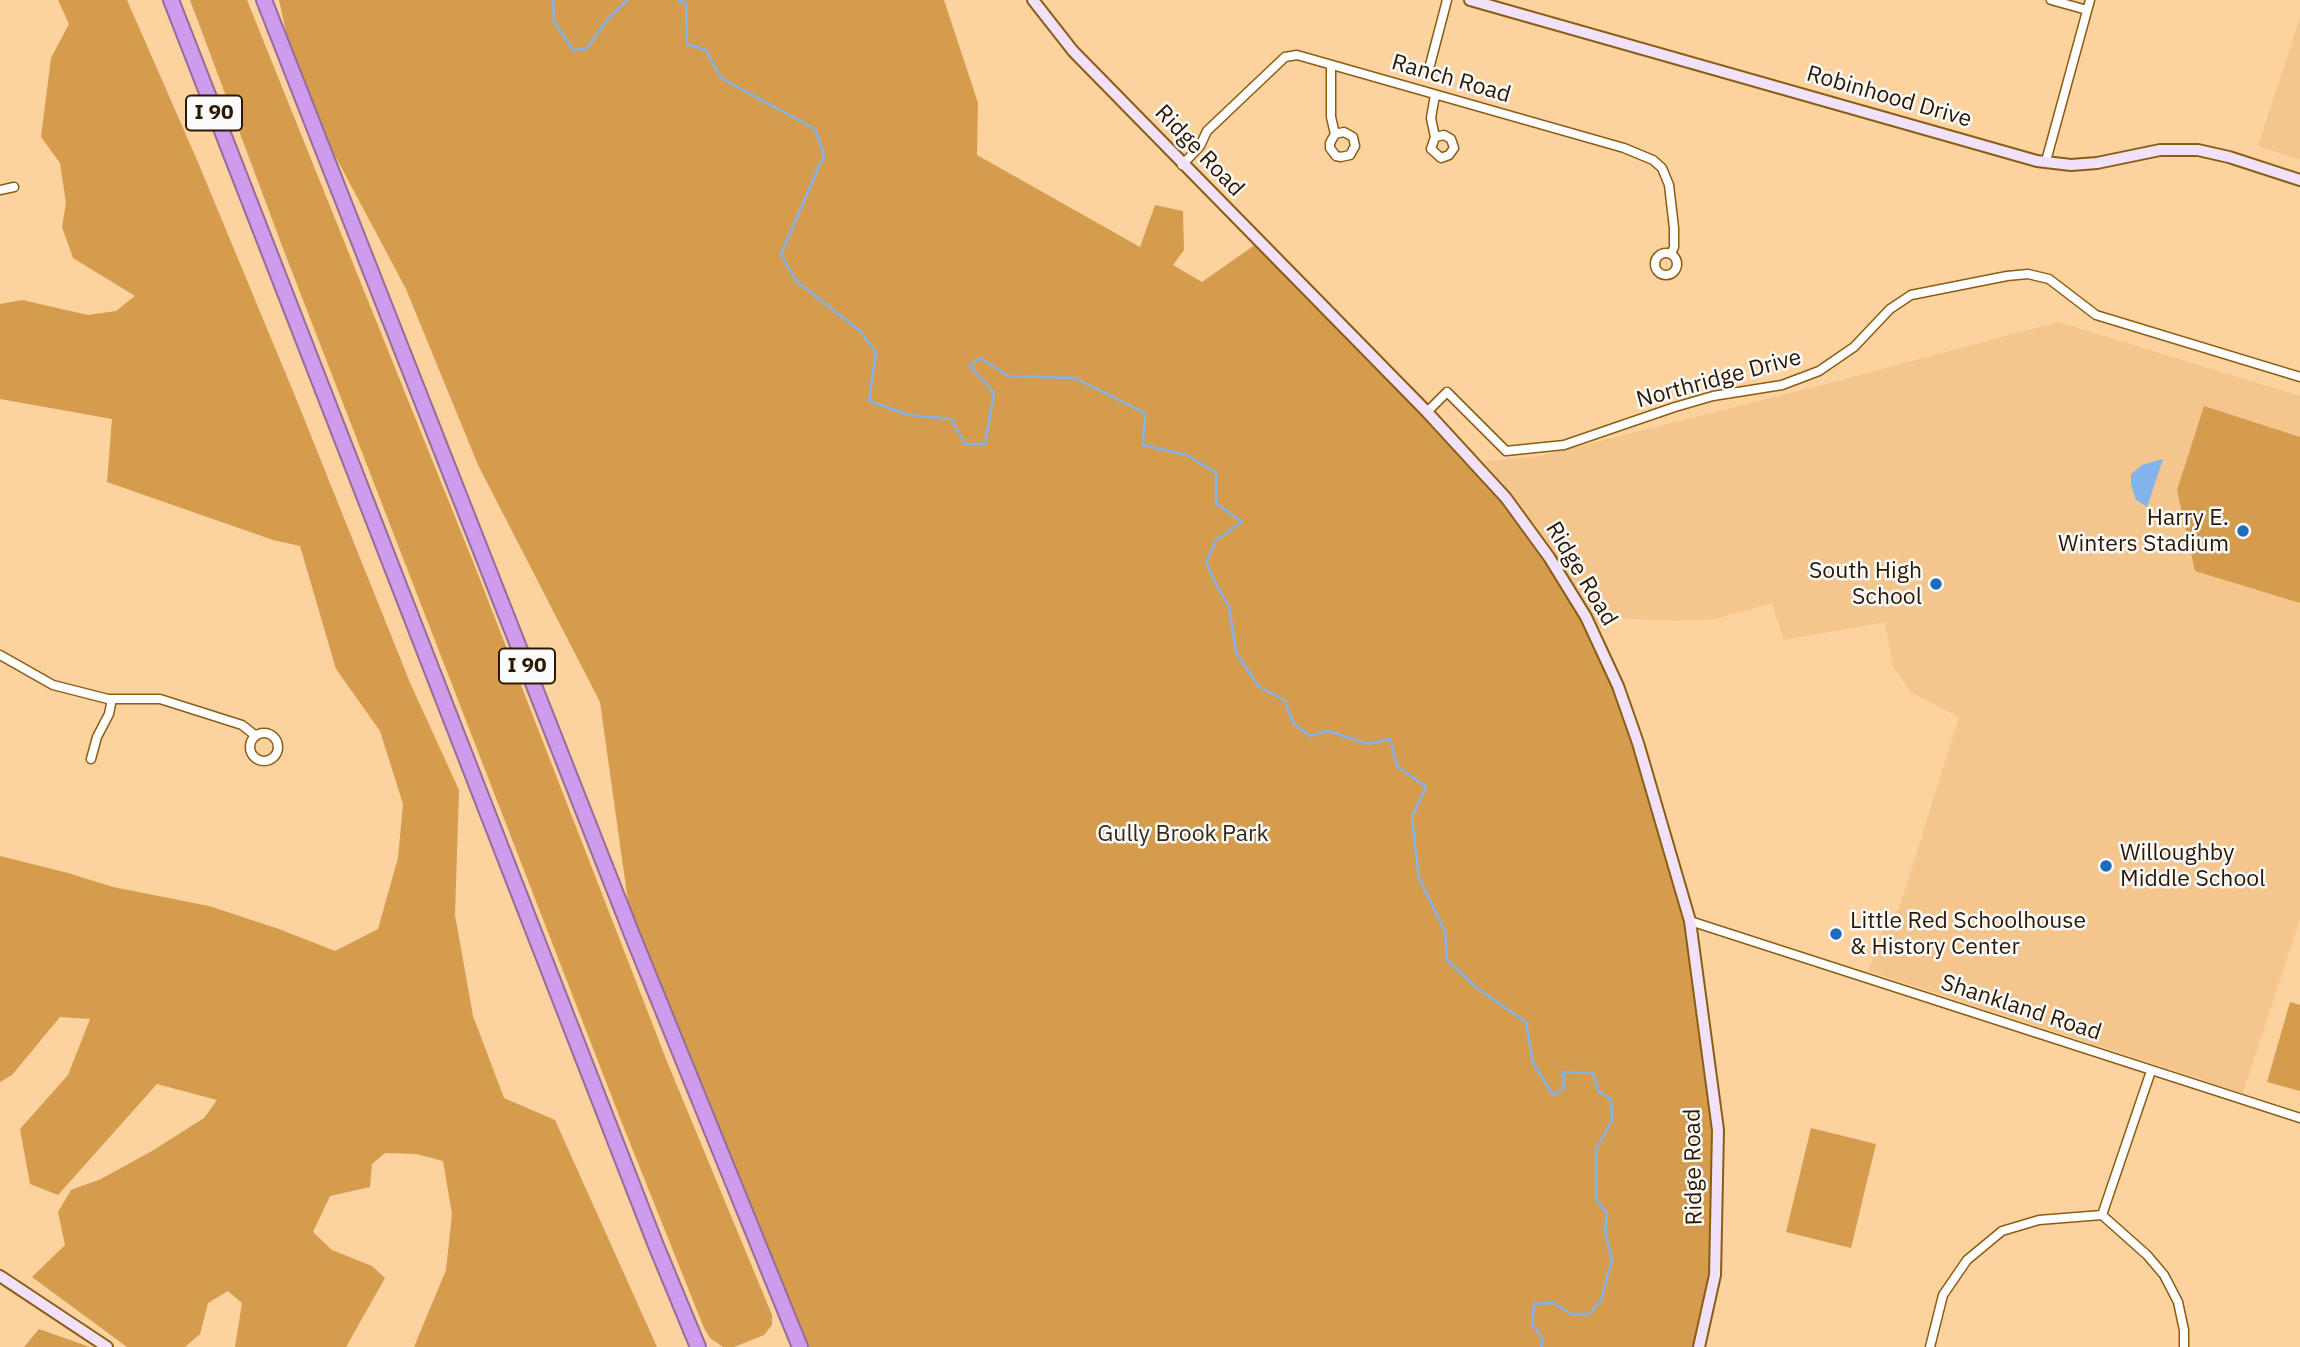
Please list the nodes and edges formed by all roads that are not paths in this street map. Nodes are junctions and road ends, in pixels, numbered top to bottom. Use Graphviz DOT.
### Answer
graph roads {
  1 [pos="171,0"];
  2 [pos="264,0"];
  3 [pos="1033,0"];
  4 [pos="1447,0"];
  5 [pos="1471,0"];
  6 [pos="2051,0"];
  7 [pos="2090,0"];
  8 [pos="2087,10"];
  9 [pos="1331,65"];
  10 [pos="1430,65"];
  11 [pos="1435,95"];
  12 [pos="1335,134"];
  13 [pos="1435,137"];
  14 [pos="2046,161"];
  15 [pos="1182,165"];
  16 [pos="2300,180"];
  17 [pos="13,187"];
  18 [pos="0,190"];
  19 [pos="1671,254"];
  20 [pos="2300,377"];
  21 [pos="1427,412"];
  22 [pos="0,654"];
  23 [pos="111,699"];
  24 [pos="256,736"];
  25 [pos="91,759"];
  26 [pos="1690,921"];
  27 [pos="2151,1071"];
  28 [pos="2300,1118"];
  29 [pos="2102,1215"];
  30 [pos="0,1276"];
  31 [pos="107,1347"];
  32 [pos="698,1347"];
  33 [pos="800,1347"];
  34 [pos="1699,1347"];
  35 [pos="1930,1347"];
  36 [pos="2184,1347"];
  1 -- 32 [label="highway, I 90"];
  2 -- 33 [label="highway, I 90"];
  3 -- 15 [label="main road, Ridge Road"];
  4 -- 10 [label="street"];
  5 -- 14 [label="main road, Robinhood Drive"];
  6 -- 8 [label="street"];
  7 -- 8 [label="street"];
  8 -- 14 [label="street"];
  9 -- 11 [label="street, Ranch Road"];
  9 -- 12 [label="street"];
  9 -- 15 [label="street, Ranch Road"];
  11 -- 13 [label="street"];
  11 -- 19 [label="street, Ranch Road"];
  14 -- 16 [label="main road, Robinhood Drive"];
  15 -- 21 [label="main road, Ridge Road"];
  17 -- 18 [label="street"];
  20 -- 21 [label="street, Northridge Drive"];
  21 -- 26 [label="main road, Ridge Road"];
  22 -- 23 [label="street"];
  23 -- 24 [label="street"];
  23 -- 25 [label="street"];
  26 -- 27 [label="street, Shankland Road"];
  26 -- 34 [label="main road, Ridge Road"];
  27 -- 28 [label="street, Shankland Road"];
  27 -- 29 [label="street"];
  29 -- 35 [label="street"];
  29 -- 36 [label="street"];
  30 -- 31 [label="main road"];
}
